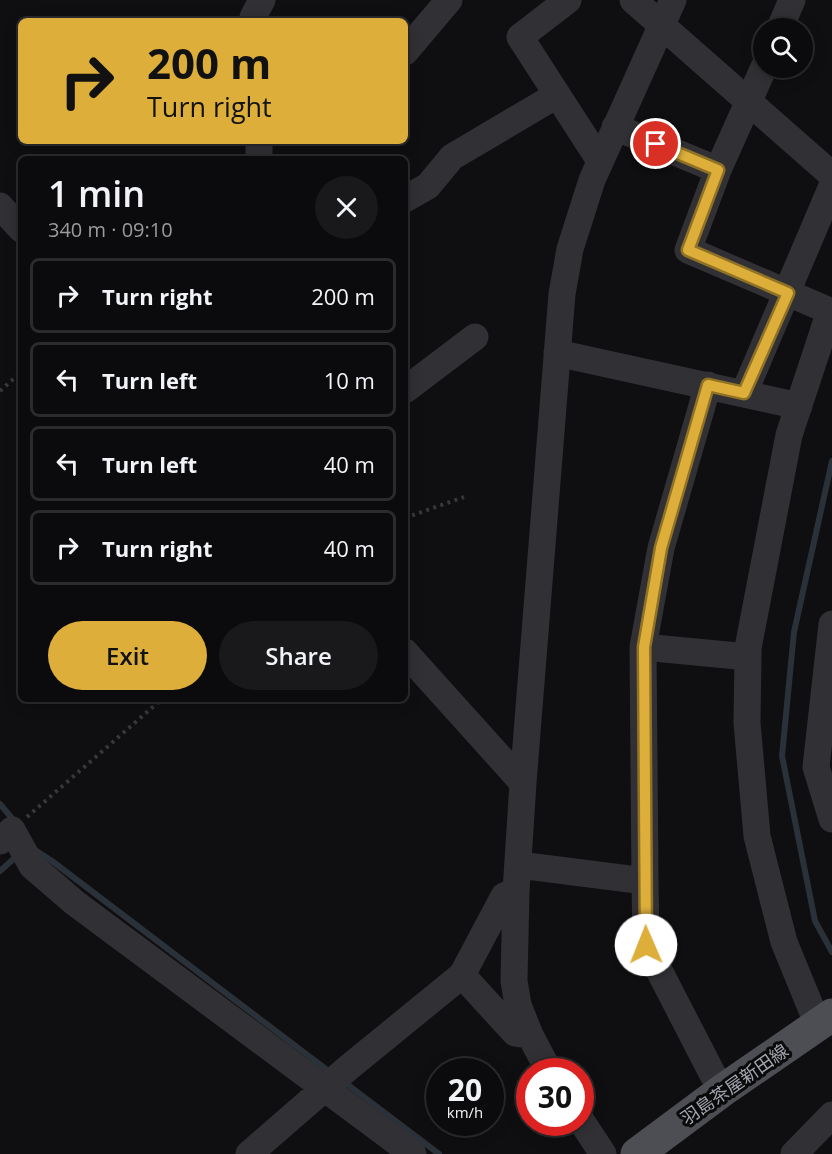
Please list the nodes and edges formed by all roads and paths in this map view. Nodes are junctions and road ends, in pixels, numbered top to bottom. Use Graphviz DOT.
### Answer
graph roads {
  1 [pos="262,0"];
  2 [pos="449,0"];
  3 [pos="568,0"];
  4 [pos="633,0"];
  5 [pos="673,0"];
  6 [pos="792,0"];
  7 [pos="253,18"];
  8 [pos="784,18"];
  9 [pos="660,24"];
  10 [pos="408,48"];
  11 [pos="759,78"];
  12 [pos="557,95"];
  13 [pos="749,102"];
  14 [pos="615,127"];
  15 [pos="600,161"];
  16 [pos="718,170"];
  17 [pos="832,175"];
  18 [pos="832,186"];
  19 [pos="408,197"];
  20 [pos="0,206"];
  21 [pos="18,226"];
  22 [pos="788,293"];
  23 [pos="475,338"];
  24 [pos="557,353"];
  25 [pos="18,375"];
  26 [pos="708,385"];
  27 [pos="408,388"];
  28 [pos="0,391"];
  29 [pos="744,393"];
  30 [pos="799,406"];
  31 [pos="464,497"];
  32 [pos="408,517"];
  33 [pos="832,624"];
  34 [pos="644,647"];
  35 [pos="408,655"];
  36 [pos="748,657"];
  37 [pos="830,662"];
  38 [pos="158,702"];
  39 [pos="523,783"];
  40 [pos="832,819"];
  41 [pos="4,829"];
  42 [pos="517,878"];
  43 [pos="645,881"];
  44 [pos="462,975"];
  45 [pos="826,1020"];
  46 [pos="530,1035"];
  47 [pos="542,1058"];
  48 [pos="334,1081"];
  49 [pos="723,1090"];
  50 [pos="832,1115"];
  51 [pos="591,1136"];
  52 [pos="249,1154"];
  53 [pos="413,1154"];
  54 [pos="603,1154"];
  55 [pos="637,1154"];
  56 [pos="794,1154"];
  1 -- 7 [label="street"];
  2 -- 10 [label="street"];
  3 -- 12 [label="street"];
  4 -- 9 [label="street"];
  5 -- 9 [label="street"];
  6 -- 8 [label="street"];
  9 -- 13 [label="street"];
  9 -- 14 [label="street"];
  11 -- 13 [label="street"];
  12 -- 15 [label="street"];
  12 -- 19 [label="street"];
  13 -- 16 [label="street"];
  13 -- 17 [label="street"];
  14 -- 15 [label="street"];
  14 -- 16 [label="street"];
  15 -- 24 [label="street"];
  16 -- 22 [label="street"];
  18 -- 22 [label="street"];
  20 -- 21 [label="street"];
  22 -- 29 [label="street"];
  22 -- 30 [label="street"];
  23 -- 27 [label="street"];
  24 -- 26 [label="street"];
  24 -- 39 [label="street"];
  25 -- 28 [label="path"];
  26 -- 29 [label="street"];
  26 -- 34 [label="street"];
  29 -- 30 [label="street"];
  30 -- 36 [label="street"];
  31 -- 32 [label="path"];
  33 -- 37 [label="street"];
  34 -- 36 [label="street"];
  34 -- 43 [label="street"];
  35 -- 39 [label="street"];
  36 -- 45 [label="street"];
  37 -- 40 [label="street"];
  38 -- 41 [label="path"];
  39 -- 42 [label="street"];
  41 -- 48 [label="street"];
  42 -- 43 [label="street"];
  42 -- 44 [label="street"];
  42 -- 46 [label="street"];
  43 -- 49 [label="street"];
  44 -- 46 [label="street"];
  44 -- 48 [label="street"];
  45 -- 49 [label="main road, 羽島茶屋新田線"];
  46 -- 47 [label="street"];
  48 -- 52 [label="street"];
  48 -- 53 [label="street"];
  49 -- 55 [label="main road, 羽島茶屋新田線"];
  50 -- 56 [label="street"];
  51 -- 54 [label="street"];
}
